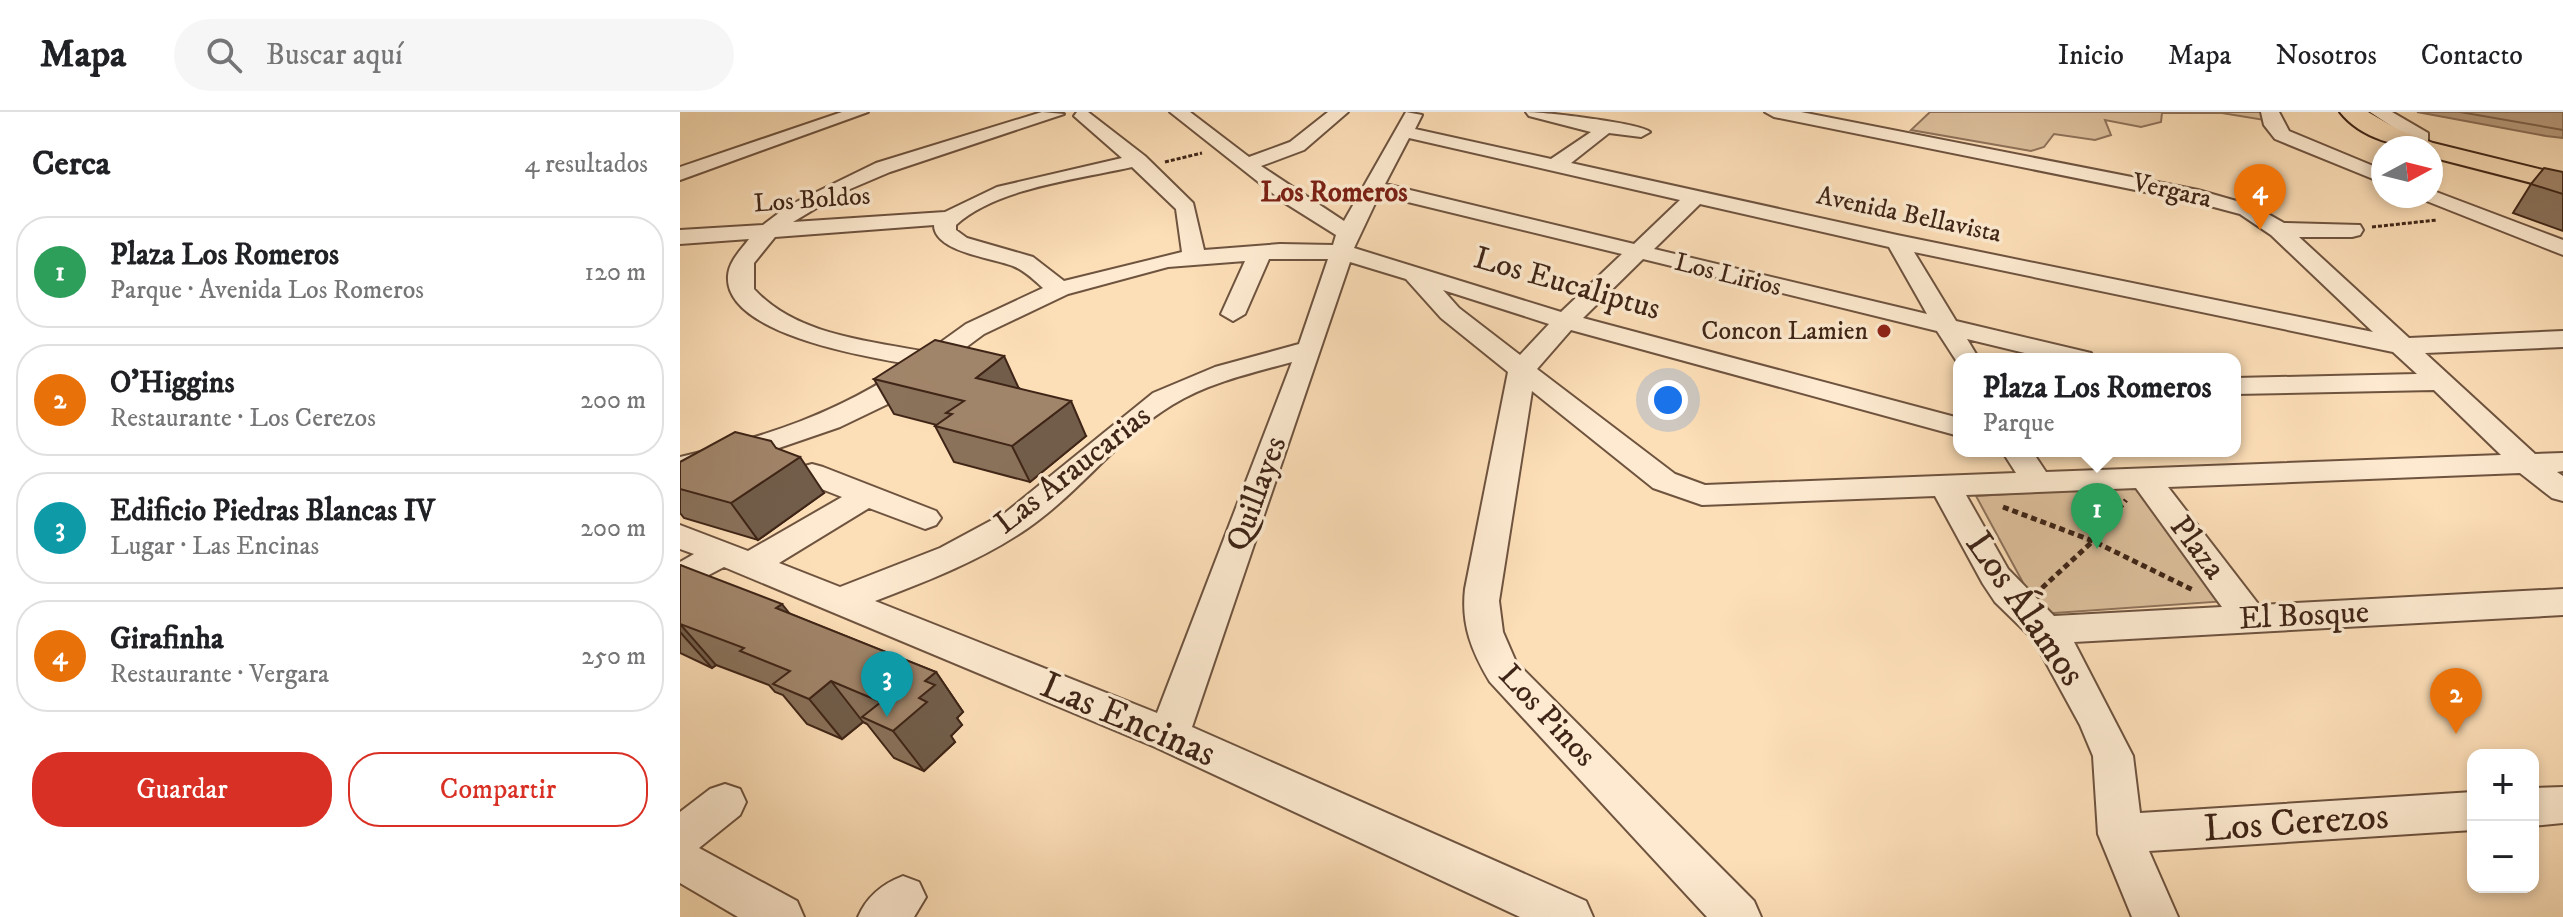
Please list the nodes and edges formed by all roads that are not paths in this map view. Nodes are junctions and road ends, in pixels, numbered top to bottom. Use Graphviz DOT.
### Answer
graph roads {
  1 [pos="859,112"];
  2 [pos="1179,112"];
  3 [pos="1339,112"];
  4 [pos="1535,112"];
  5 [pos="1774,112"];
  6 [pos="2270,112"];
  7 [pos="2352,112"];
  8 [pos="2379,112"];
  9 [pos="1055,113"];
  10 [pos="1088,114"];
  11 [pos="1410,118"];
  12 [pos="1600,127"];
  13 [pos="1641,132"];
  14 [pos="2401,136"];
  15 [pos="2419,136"];
  16 [pos="2443,153"];
  17 [pos="1141,164"];
  18 [pos="1247,164"];
  19 [pos="1554,166"];
  20 [pos="2371,172"];
  21 [pos="680,174"];
  22 [pos="2563,183"];
  23 [pos="1376,188"];
  24 [pos="1695,197"];
  25 [pos="2443,200"];
  26 [pos="948,218"];
  27 [pos="2279,230"];
  28 [pos="2352,230"];
  29 [pos="768,231"];
  30 [pos="680,237"];
  31 [pos="1346,242"];
  32 [pos="1897,242"];
  33 [pos="2563,248"];
  34 [pos="1260,252"];
  35 [pos="1637,253"];
  36 [pos="1194,256"];
  37 [pos="1414,273"];
  38 [pos="1060,289"];
  39 [pos="1233,314"];
  40 [pos="1566,321"];
  41 [pos="1949,329"];
  42 [pos="2563,339"];
  43 [pos="2403,346"];
  44 [pos="1310,349"];
  45 [pos="1963,353"];
  46 [pos="2055,353"];
  47 [pos="929,360"];
  48 [pos="1522,370"];
  49 [pos="2441,382"];
  50 [pos="2241,386"];
  51 [pos="1953,425"];
  52 [pos="2021,457"];
  53 [pos="2563,462"];
  54 [pos="2528,464"];
  55 [pos="680,466"];
  56 [pos="812,474"];
  57 [pos="2144,477"];
  58 [pos="2036,481"];
  59 [pos="1945,485"];
  60 [pos="2563,491"];
  61 [pos="868,495"];
  62 [pos="925,518"];
  63 [pos="680,536"];
  64 [pos="735,559"];
  65 [pos="680,578"];
  66 [pos="839,601"];
  67 [pos="2563,602"];
  68 [pos="2033,618"];
  69 [pos="2250,619"];
  70 [pos="1169,735"];
  71 [pos="725,802"];
  72 [pos="2563,805"];
  73 [pos="2539,807"];
  74 [pos="2467,811"];
  75 [pos="2120,834"];
  76 [pos="680,837"];
  77 [pos="680,860"];
  78 [pos="781,917"];
  79 [pos="1570,917"];
  80 [pos="1738,917"];
  81 [pos="2155,917"];
  1 -- 21 [label="street"];
  2 -- 18 [label="street"];
  3 -- 18 [label="street"];
  4 -- 12 [label="street"];
  5 -- 27 [label="street, Vergara"];
  6 -- 20 [label="street"];
  7 -- 14 [label="main road"];
  8 -- 15 [label="street"];
  9 -- 10 [label="street"];
  9 -- 29 [label="street"];
  10 -- 17 [label="street"];
  11 -- 19 [label="street, Avenida Bellavista"];
  11 -- 23 [label="street, Quillayes"];
  12 -- 13 [label="street"];
  12 -- 19 [label="street"];
  16 -- 22 [label="main road"];
  17 -- 26 [label="street"];
  17 -- 36 [label="street"];
  18 -- 31 [label="street"];
  19 -- 24 [label="street, Avenida Bellavista"];
  23 -- 31 [label="street, Quillayes"];
  23 -- 35 [label="street, Los Lirios"];
  24 -- 32 [label="street, Avenida Bellavista"];
  24 -- 35 [label="street"];
  25 -- 33 [label="street"];
  26 -- 29 [label="street, Los Boldos"];
  26 -- 38 [label="street"];
  27 -- 28 [label="street"];
  27 -- 43 [label="street, Vergara"];
  29 -- 30 [label="street, Los Boldos"];
  29 -- 47 [label="street"];
  31 -- 34 [label="street"];
  31 -- 37 [label="street, Los Eucaliptus"];
  31 -- 44 [label="street, Quillayes"];
  32 -- 41 [label="street"];
  32 -- 43 [label="street, Avenida Bellavista"];
  34 -- 36 [label="street"];
  34 -- 39 [label="street"];
  35 -- 40 [label="street"];
  35 -- 41 [label="street, Los Lirios"];
  36 -- 38 [label="street"];
  37 -- 40 [label="street, Los Eucaliptus"];
  37 -- 48 [label="street"];
  38 -- 47 [label="street"];
  40 -- 48 [label="street"];
  40 -- 51 [label="street, Los Eucaliptus"];
  41 -- 45 [label="street"];
  41 -- 46 [label="street, Los Lirios"];
  42 -- 43 [label="street, Avenida Bellavista"];
  43 -- 49 [label="street, Vergara"];
  44 -- 66 [label="street, Las Araucarias"];
  44 -- 70 [label="street, Quillayes"];
  47 -- 55 [label="street"];
  48 -- 59 [label="street"];
  48 -- 80 [label="street, Los Pinos"];
  49 -- 50 [label="street"];
  49 -- 54 [label="street, Vergara"];
  52 -- 58 [label="street"];
  53 -- 54 [label="street"];
  54 -- 57 [label="street"];
  54 -- 60 [label="street, Vergara"];
  56 -- 61 [label="street"];
  57 -- 58 [label="street"];
  57 -- 69 [label="street, Plaza"];
  58 -- 59 [label="street"];
  59 -- 68 [label="street, Los Álamos"];
  61 -- 62 [label="street"];
  61 -- 64 [label="street"];
  63 -- 64 [label="street, Las Encinas"];
  64 -- 65 [label="street"];
  64 -- 66 [label="street, Las Encinas"];
  66 -- 70 [label="street, Las Encinas"];
  67 -- 69 [label="street, El Bosque"];
  68 -- 69 [label="street, El Bosque"];
  68 -- 75 [label="street, Los Álamos"];
  70 -- 79 [label="street, Las Encinas"];
  71 -- 76 [label="street"];
  72 -- 73 [label="street"];
  74 -- 75 [label="street, Los Cerezos"];
  75 -- 81 [label="street, Los Álamos"];
  77 -- 78 [label="street"];
}
